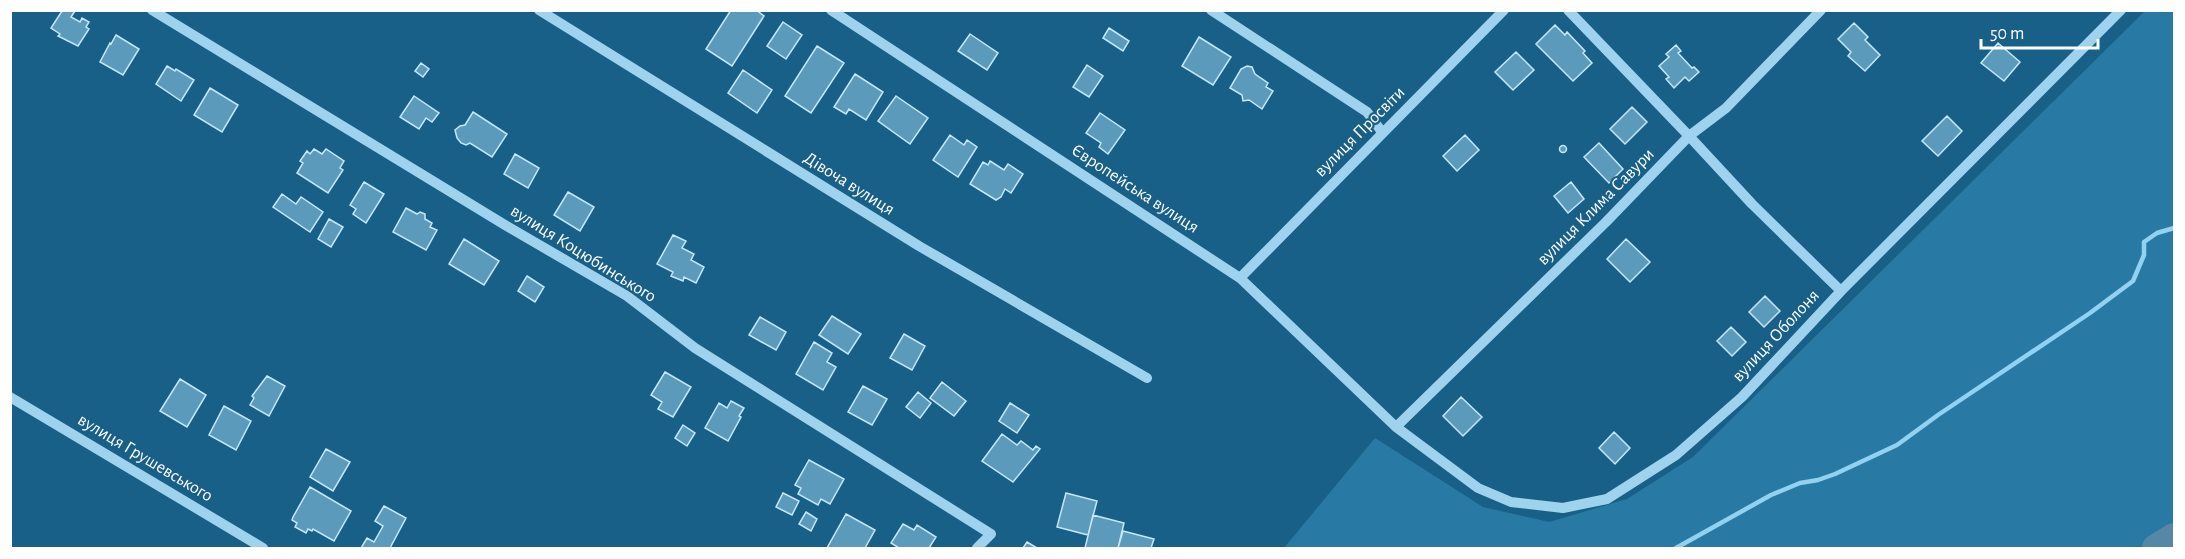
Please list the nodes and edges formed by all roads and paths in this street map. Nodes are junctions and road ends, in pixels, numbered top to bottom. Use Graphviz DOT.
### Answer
graph roads {
  1 [pos="152,10"];
  2 [pos="539,10"];
  3 [pos="831,10"];
  4 [pos="1210,10"];
  5 [pos="1504,10"];
  6 [pos="1568,10"];
  7 [pos="1821,10"];
  8 [pos="2121,10"];
  9 [pos="1382,132"];
  10 [pos="1689,136"];
  11 [pos="1240,278"];
  12 [pos="1841,291"];
  13 [pos="1147,378"];
  14 [pos="10,396"];
  15 [pos="1396,427"];
  16 [pos="263,549"];
  17 [pos="977,549"];
  1 -- 17 [label="street, вулиця Коцюбинського"];
  2 -- 13 [label="street, Дівоча вулиця"];
  3 -- 11 [label="street, Європейська вулиця"];
  4 -- 9 [label="street"];
  5 -- 9 [label="street, вулиця Просвіти"];
  6 -- 10 [label="street"];
  7 -- 10 [label="street, вулиця Клима Савури"];
  8 -- 12 [label="street, вулиця Оболоня"];
  9 -- 11 [label="street, вулиця Просвіти"];
  10 -- 12 [label="street"];
  10 -- 15 [label="street, вулиця Клима Савури"];
  11 -- 15 [label="street, Європейська вулиця"];
  12 -- 15 [label="street, вулиця Оболоня"];
  14 -- 16 [label="street, вулиця Грушевського"];
}
